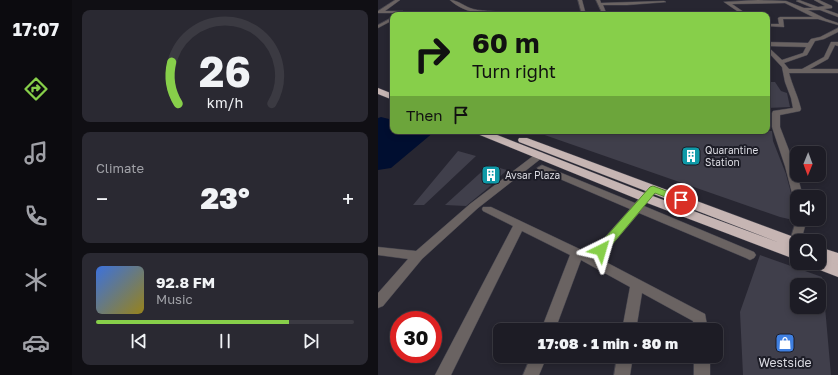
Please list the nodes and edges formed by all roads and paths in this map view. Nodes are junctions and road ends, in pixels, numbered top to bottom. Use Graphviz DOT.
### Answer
graph roads {
  1 [pos="398,0"];
  2 [pos="452,0"];
  3 [pos="580,0"];
  4 [pos="796,0"];
  5 [pos="816,0"];
  6 [pos="725,1"];
  7 [pos="778,1"];
  8 [pos="599,2"];
  9 [pos="645,3"];
  10 [pos="664,3"];
  11 [pos="626,4"];
  12 [pos="838,6"];
  13 [pos="830,7"];
  14 [pos="820,8"];
  15 [pos="804,9"];
  16 [pos="379,12"];
  17 [pos="390,12"];
  18 [pos="390,12"];
  19 [pos="403,12"];
  20 [pos="484,12"];
  21 [pos="583,12"];
  22 [pos="604,12"];
  23 [pos="742,12"];
  24 [pos="838,16"];
  25 [pos="818,18"];
  26 [pos="390,20"];
  27 [pos="838,24"];
  28 [pos="770,25"];
  29 [pos="378,27"];
  30 [pos="838,30"];
  31 [pos="770,44"];
  32 [pos="810,44"];
  33 [pos="838,44"];
  34 [pos="770,51"];
  35 [pos="784,67"];
  36 [pos="806,70"];
  37 [pos="838,71"];
  38 [pos="378,85"];
  39 [pos="390,89"];
  40 [pos="378,91"];
  41 [pos="390,96"];
  42 [pos="486,134"];
  43 [pos="506,134"];
  44 [pos="540,155"];
  45 [pos="542,168"];
  46 [pos="796,190"];
  47 [pos="645,198"];
  48 [pos="487,209"];
  49 [pos="519,225"];
  50 [pos="790,245"];
  51 [pos="378,251"];
  52 [pos="577,253"];
  53 [pos="750,255"];
  54 [pos="826,255"];
  55 [pos="418,256"];
  56 [pos="838,259"];
  57 [pos="592,260"];
  58 [pos="826,266"];
  59 [pos="838,271"];
  60 [pos="637,284"];
  61 [pos="378,302"];
  62 [pos="551,323"];
  63 [pos="630,323"];
  64 [pos="700,323"];
  65 [pos="536,363"];
  66 [pos="624,363"];
  67 [pos="702,363"];
  68 [pos="443,375"];
  69 [pos="532,375"];
  70 [pos="622,375"];
  71 [pos="702,375"];
  1 -- 16 [label="street"];
  2 -- 20 [label="street"];
  3 -- 21 [label="street"];
  4 -- 14 [label="street"];
  5 -- 13 [label="street"];
  6 -- 7 [label="street"];
  6 -- 23 [label="street"];
  7 -- 15 [label="street"];
  8 -- 11 [label="street"];
  8 -- 22 [label="street"];
  9 -- 10 [label="street"];
  9 -- 11 [label="street"];
  12 -- 13 [label="street"];
  13 -- 14 [label="street"];
  14 -- 15 [label="street"];
  14 -- 24 [label="street"];
  15 -- 25 [label="street"];
  16 -- 18 [label="street"];
  17 -- 19 [label="street"];
  25 -- 27 [label="street"];
  25 -- 28 [label="street"];
  26 -- 29 [label="street"];
  30 -- 32 [label="street"];
  31 -- 32 [label="street"];
  32 -- 35 [label="street"];
  33 -- 36 [label="street"];
  34 -- 35 [label="street"];
  35 -- 36 [label="street"];
  35 -- 46 [label="street"];
  36 -- 37 [label="street"];
  38 -- 39 [label="highway"];
  40 -- 41 [label="highway"];
  42 -- 44 [label="highway"];
  43 -- 47 [label="highway"];
  44 -- 47 [label="highway"];
  44 -- 55 [label="street"];
  45 -- 47 [label="street"];
  47 -- 50 [label="highway"];
  47 -- 53 [label="street"];
  47 -- 57 [label="street"];
  48 -- 49 [label="street"];
  49 -- 52 [label="street"];
  49 -- 68 [label="street"];
  51 -- 55 [label="street"];
  52 -- 57 [label="street"];
  52 -- 62 [label="street"];
  54 -- 56 [label="highway"];
  55 -- 61 [label="street"];
  57 -- 60 [label="street"];
  58 -- 59 [label="highway"];
  60 -- 63 [label="street"];
  60 -- 64 [label="street"];
  65 -- 69 [label="street"];
  66 -- 70 [label="street"];
  67 -- 71 [label="street"];
}
